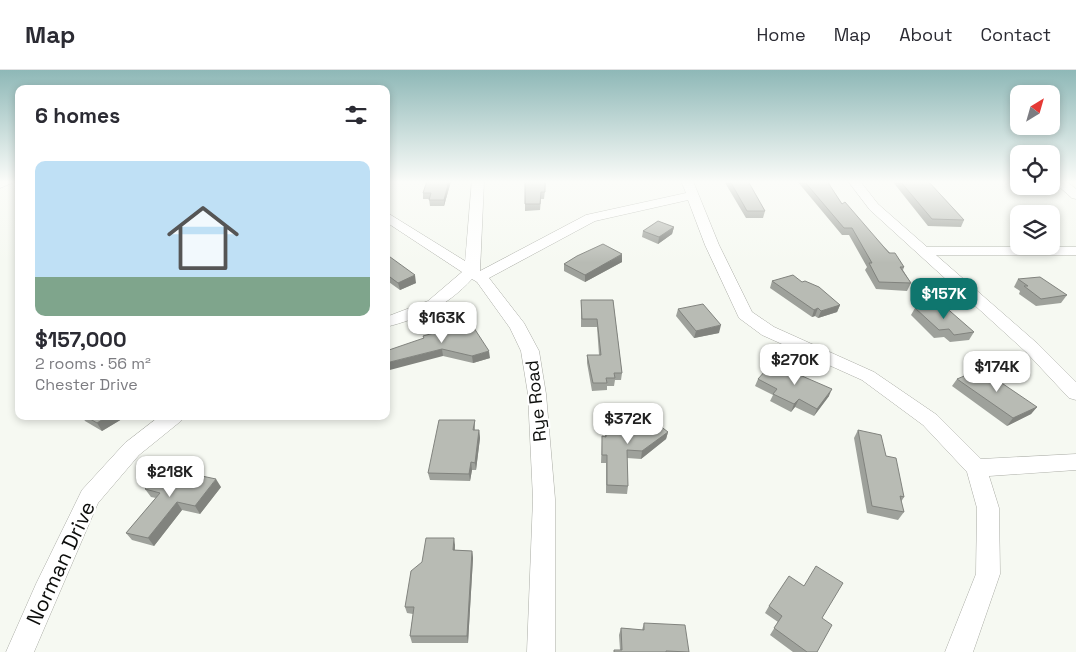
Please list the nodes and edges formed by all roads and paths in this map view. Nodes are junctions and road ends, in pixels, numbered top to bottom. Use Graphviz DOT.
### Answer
graph roads {
  1 [pos="477,208"];
  2 [pos="623,208"];
  3 [pos="698,208"];
  4 [pos="875,208"];
  5 [pos="390,219"];
  6 [pos="923,251"];
  7 [pos="1076,251"];
  8 [pos="475,274"];
  9 [pos="390,321"];
  10 [pos="1076,393"];
  11 [pos="169,420"];
  12 [pos="1076,462"];
  13 [pos="976,468"];
  14 [pos="20,652"];
  15 [pos="541,652"];
  16 [pos="959,652"];
  1 -- 8 [label="street"];
  2 -- 8 [label="street"];
  3 -- 13 [label="street"];
  4 -- 6 [label="street"];
  5 -- 8 [label="street, Rye Road"];
  6 -- 7 [label="street"];
  6 -- 10 [label="street"];
  8 -- 9 [label="street"];
  8 -- 15 [label="street, Rye Road"];
  11 -- 14 [label="street, Norman Drive"];
  12 -- 13 [label="street"];
  13 -- 16 [label="street"];
}
